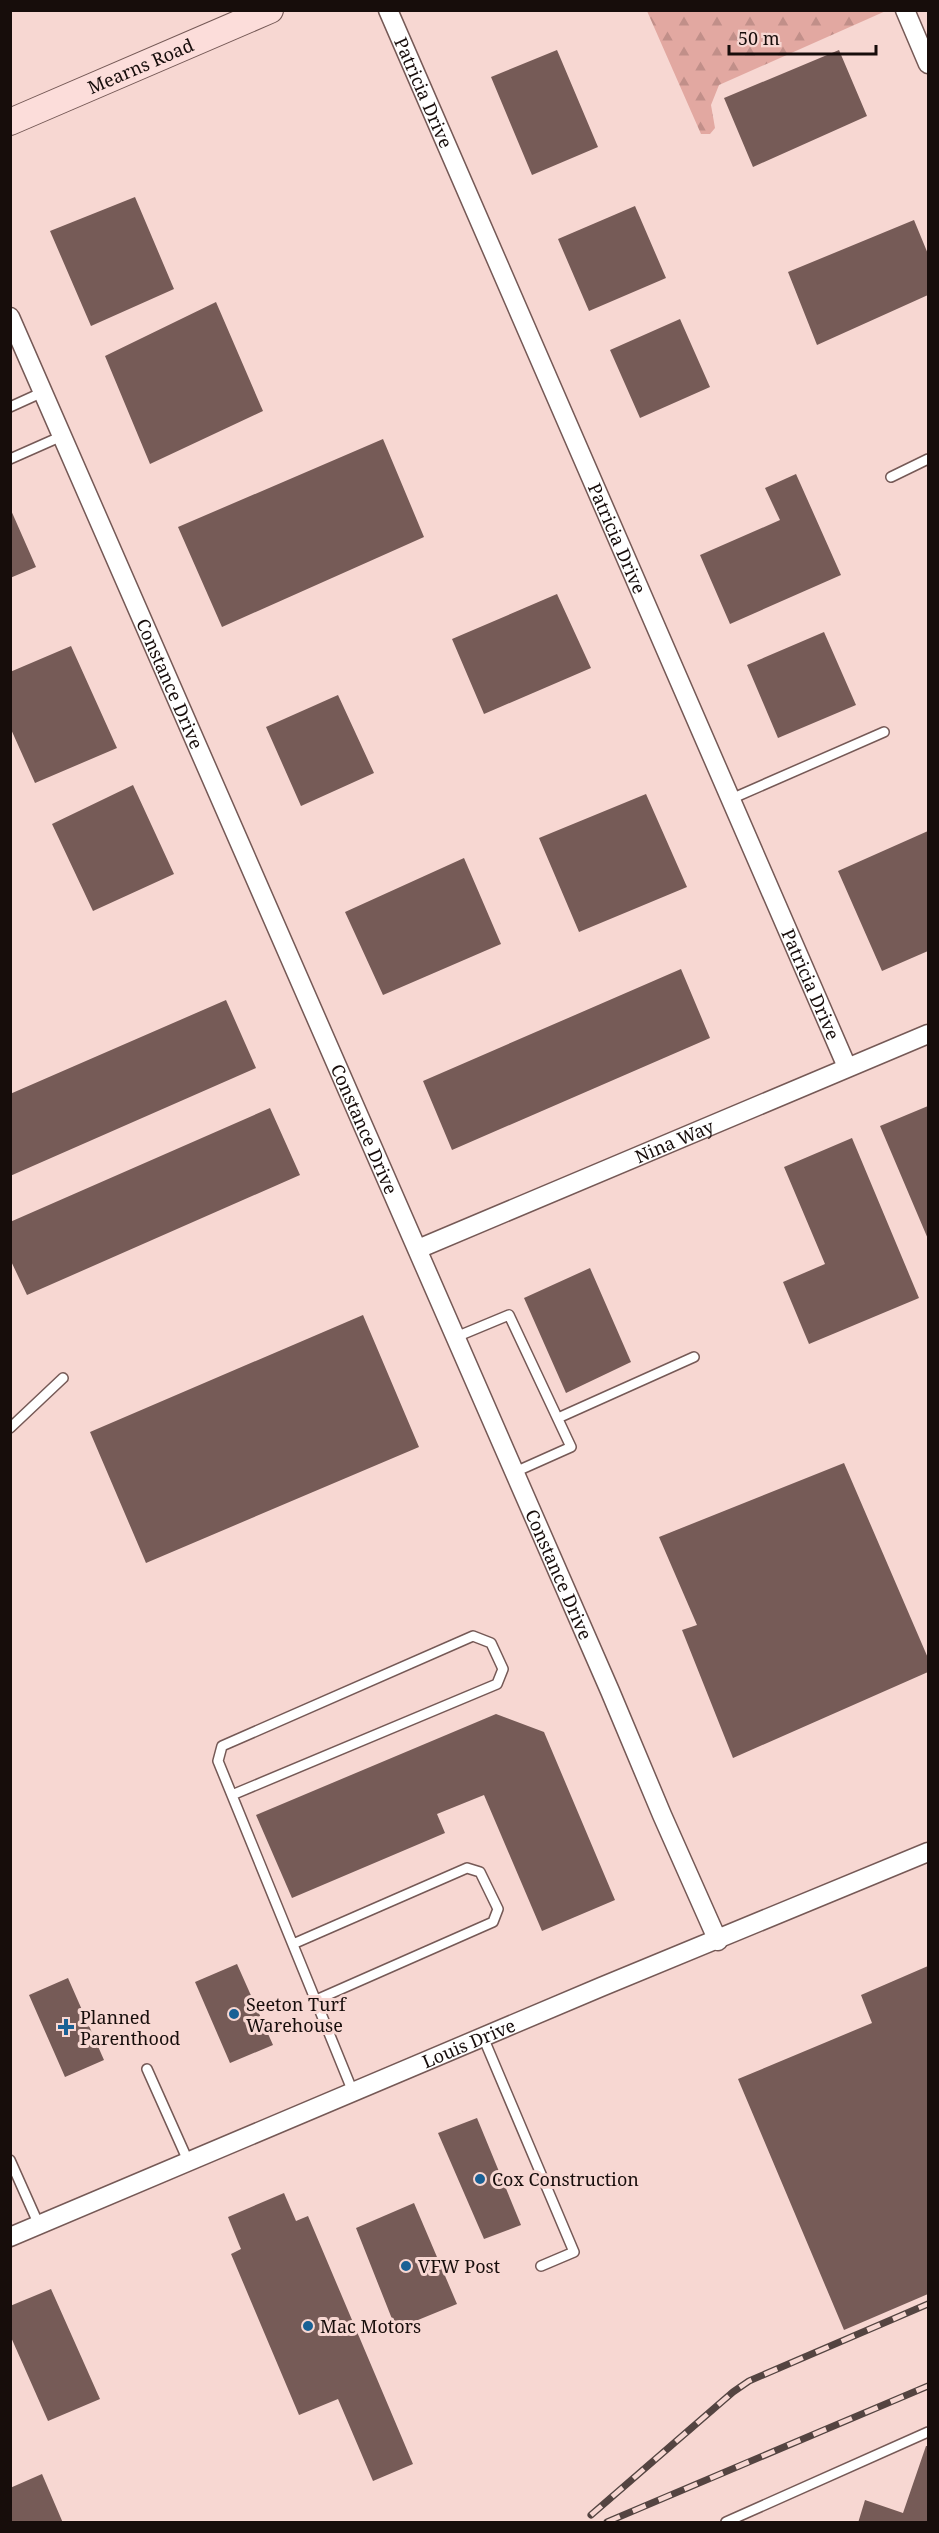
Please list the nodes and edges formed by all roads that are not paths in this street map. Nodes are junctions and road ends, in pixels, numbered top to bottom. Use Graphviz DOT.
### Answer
graph roads {
  1 [pos="270,10"];
  2 [pos="388,10"];
  3 [pos="905,10"];
  4 [pos="928,64"];
  5 [pos="10,122"];
  6 [pos="10,317"];
  7 [pos="43,392"];
  8 [pos="10,406"];
  9 [pos="62,436"];
  10 [pos="10,459"];
  11 [pos="928,459"];
  12 [pos="891,477"];
  13 [pos="884,732"];
  14 [pos="730,799"];
  15 [pos="928,1034"];
  16 [pos="847,1067"];
  17 [pos="418,1249"];
  18 [pos="456,1337"];
  19 [pos="694,1357"];
  20 [pos="63,1378"];
  21 [pos="558,1418"];
  22 [pos="12,1427"];
  23 [pos="515,1473"];
  24 [pos="232,1795"];
  25 [pos="928,1852"];
  26 [pos="718,1941"];
  27 [pos="293,1944"];
  28 [pos="316,2000"];
  29 [pos="483,2037"];
  30 [pos="147,2069"];
  31 [pos="353,2092"];
  32 [pos="10,2160"];
  33 [pos="189,2163"];
  34 [pos="39,2225"];
  35 [pos="10,2237"];
  36 [pos="541,2266"];
  37 [pos="927,2434"];
  38 [pos="726,2523"];
  1 -- 5 [label="street, Mearns Road"];
  2 -- 14 [label="street, Patricia Drive"];
  3 -- 4 [label="street"];
  6 -- 7 [label="street, Constance Drive"];
  7 -- 8 [label="lane"];
  7 -- 9 [label="street, Constance Drive"];
  9 -- 10 [label="lane"];
  9 -- 17 [label="street, Constance Drive"];
  11 -- 12 [label="lane"];
  13 -- 14 [label="lane"];
  14 -- 16 [label="street, Patricia Drive"];
  15 -- 16 [label="street, Nina Way"];
  16 -- 17 [label="street, Nina Way"];
  17 -- 18 [label="street, Constance Drive"];
  18 -- 21 [label="lane"];
  18 -- 23 [label="street, Constance Drive"];
  19 -- 21 [label="lane"];
  20 -- 22 [label="lane"];
  21 -- 23 [label="lane"];
  23 -- 26 [label="street, Constance Drive"];
  24 -- 24 [label="lane"];
  24 -- 27 [label="lane"];
  25 -- 26 [label="street, Louis Drive"];
  26 -- 29 [label="street, Louis Drive"];
  27 -- 28 [label="lane"];
  27 -- 28 [label="lane"];
  28 -- 31 [label="lane"];
  29 -- 31 [label="street, Louis Drive"];
  29 -- 36 [label="lane"];
  30 -- 33 [label="lane"];
  31 -- 33 [label="street, Louis Drive"];
  32 -- 34 [label="lane"];
  33 -- 34 [label="street, Louis Drive"];
  34 -- 35 [label="street, Louis Drive"];
  37 -- 38 [label="lane"];
}
